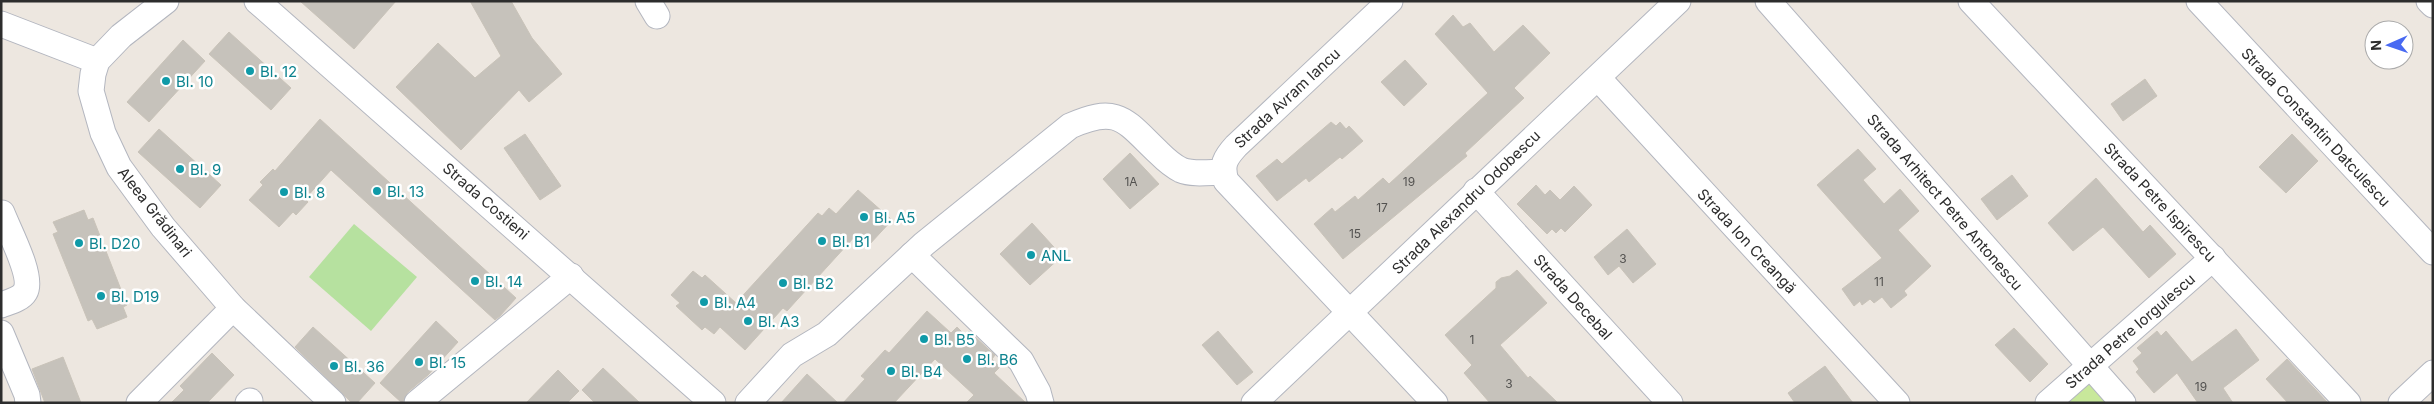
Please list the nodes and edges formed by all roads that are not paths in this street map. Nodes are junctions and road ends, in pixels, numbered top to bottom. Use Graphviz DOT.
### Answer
graph roads {
  1 [pos="166,1"];
  2 [pos="257,1"];
  3 [pos="1390,1"];
  4 [pos="1678,1"];
  5 [pos="1768,1"];
  6 [pos="1971,1"];
  7 [pos="2199,1"];
  8 [pos="2429,1"];
  9 [pos="2433,5"];
  10 [pos="1,24"];
  11 [pos="97,61"];
  12 [pos="1598,78"];
  13 [pos="1223,172"];
  14 [pos="1476,191"];
  15 [pos="2,213"];
  16 [pos="2433,252"];
  17 [pos="912,255"];
  18 [pos="2213,258"];
  19 [pos="571,276"];
  20 [pos="1,305"];
  21 [pos="233,308"];
  22 [pos="1350,313"];
  23 [pos="1,334"];
  24 [pos="2090,366"];
  25 [pos="2433,374"];
  26 [pos="425,400"];
  27 [pos="28,403"];
  28 [pos="139,403"];
  29 [pos="333,403"];
  30 [pos="713,403"];
  31 [pos="748,403"];
  32 [pos="1041,403"];
  33 [pos="1254,403"];
  34 [pos="1436,403"];
  35 [pos="1670,403"];
  36 [pos="1896,403"];
  37 [pos="2048,403"];
  38 [pos="2123,403"];
  39 [pos="2348,403"];
  40 [pos="2401,403"];
  1 -- 11 [label="street"];
  2 -- 19 [label="street, Strada Costieni"];
  3 -- 13 [label="street, Strada Avram Iancu"];
  4 -- 12 [label="street, Strada Alexandru Odobescu"];
  5 -- 24 [label="street, Strada Arhitect Petre Antonescu"];
  6 -- 18 [label="street, Strada Petre Ispirescu"];
  7 -- 16 [label="street, Strada Constantin Datculescu"];
  8 -- 9 [label="street"];
  10 -- 11 [label="street"];
  11 -- 21 [label="street, Aleea Grădinari"];
  12 -- 14 [label="street, Strada Alexandru Odobescu"];
  12 -- 36 [label="street, Strada Ion Creangă"];
  13 -- 17 [label="street"];
  13 -- 22 [label="street"];
  14 -- 22 [label="street, Strada Alexandru Odobescu"];
  14 -- 35 [label="street, Strada Decebal"];
  15 -- 20 [label="street"];
  17 -- 31 [label="street"];
  17 -- 32 [label="street"];
  18 -- 24 [label="street, Strada Petre Iorgulescu"];
  18 -- 39 [label="street, Strada Petre Ispirescu"];
  19 -- 26 [label="street"];
  19 -- 30 [label="street, Strada Costieni"];
  21 -- 28 [label="street"];
  21 -- 29 [label="street, Aleea Grădinari"];
  22 -- 33 [label="street, Strada Alexandru Odobescu"];
  22 -- 34 [label="street"];
  23 -- 27 [label="street"];
  24 -- 37 [label="street, Strada Petre Iorgulescu"];
  24 -- 38 [label="street, Strada Arhitect Petre Antonescu"];
  25 -- 40 [label="street"];
}
